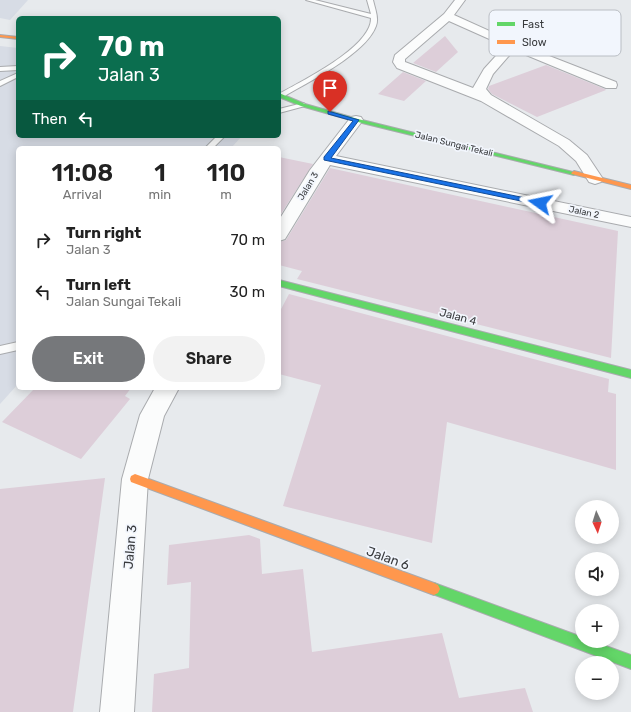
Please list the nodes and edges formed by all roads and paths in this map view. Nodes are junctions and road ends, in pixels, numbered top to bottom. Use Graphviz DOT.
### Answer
graph roads {
  1 [pos="309,0"];
  2 [pos="370,0"];
  3 [pos="460,0"];
  4 [pos="375,16"];
  5 [pos="448,16"];
  6 [pos="489,35"];
  7 [pos="0,36"];
  8 [pos="16,38"];
  9 [pos="503,56"];
  10 [pos="539,56"];
  11 [pos="16,68"];
  12 [pos="0,69"];
  13 [pos="16,76"];
  14 [pos="0,84"];
  15 [pos="611,85"];
  16 [pos="281,95"];
  17 [pos="281,96"];
  18 [pos="486,98"];
  19 [pos="304,105"];
  20 [pos="281,111"];
  21 [pos="356,120"];
  22 [pos="219,138"];
  23 [pos="211,146"];
  24 [pos="326,159"];
  25 [pos="595,179"];
  26 [pos="631,187"];
  27 [pos="631,222"];
  28 [pos="281,232"];
  29 [pos="281,283"];
  30 [pos="16,346"];
  31 [pos="0,350"];
  32 [pos="631,374"];
  33 [pos="166,390"];
  34 [pos="135,479"];
  35 [pos="631,662"];
  36 [pos="116,712"];
  1 -- 4 [label="lane"];
  2 -- 4 [label="lane"];
  3 -- 5 [label="street"];
  4 -- 16 [label="lane"];
  5 -- 6 [label="street"];
  5 -- 18 [label="street"];
  7 -- 8 [label="street"];
  9 -- 18 [label="street"];
  10 -- 15 [label="street"];
  11 -- 12 [label="lane"];
  13 -- 14 [label="lane"];
  17 -- 19 [label="street, Jalan Sungai Tekali"];
  18 -- 25 [label="street"];
  19 -- 20 [label="lane"];
  19 -- 21 [label="street, Jalan Sungai Tekali"];
  21 -- 24 [label="street, Jalan 3"];
  21 -- 25 [label="street, Jalan Sungai Tekali"];
  22 -- 23 [label="lane"];
  24 -- 27 [label="street, Jalan 2"];
  24 -- 28 [label="street, Jalan 3"];
  25 -- 26 [label="street, Jalan Sungai Tekali"];
  29 -- 32 [label="street, Jalan 4"];
  30 -- 31 [label="lane"];
  33 -- 34 [label="street, Jalan 3"];
  34 -- 35 [label="street, Jalan 6"];
  34 -- 36 [label="street, Jalan 3"];
}
